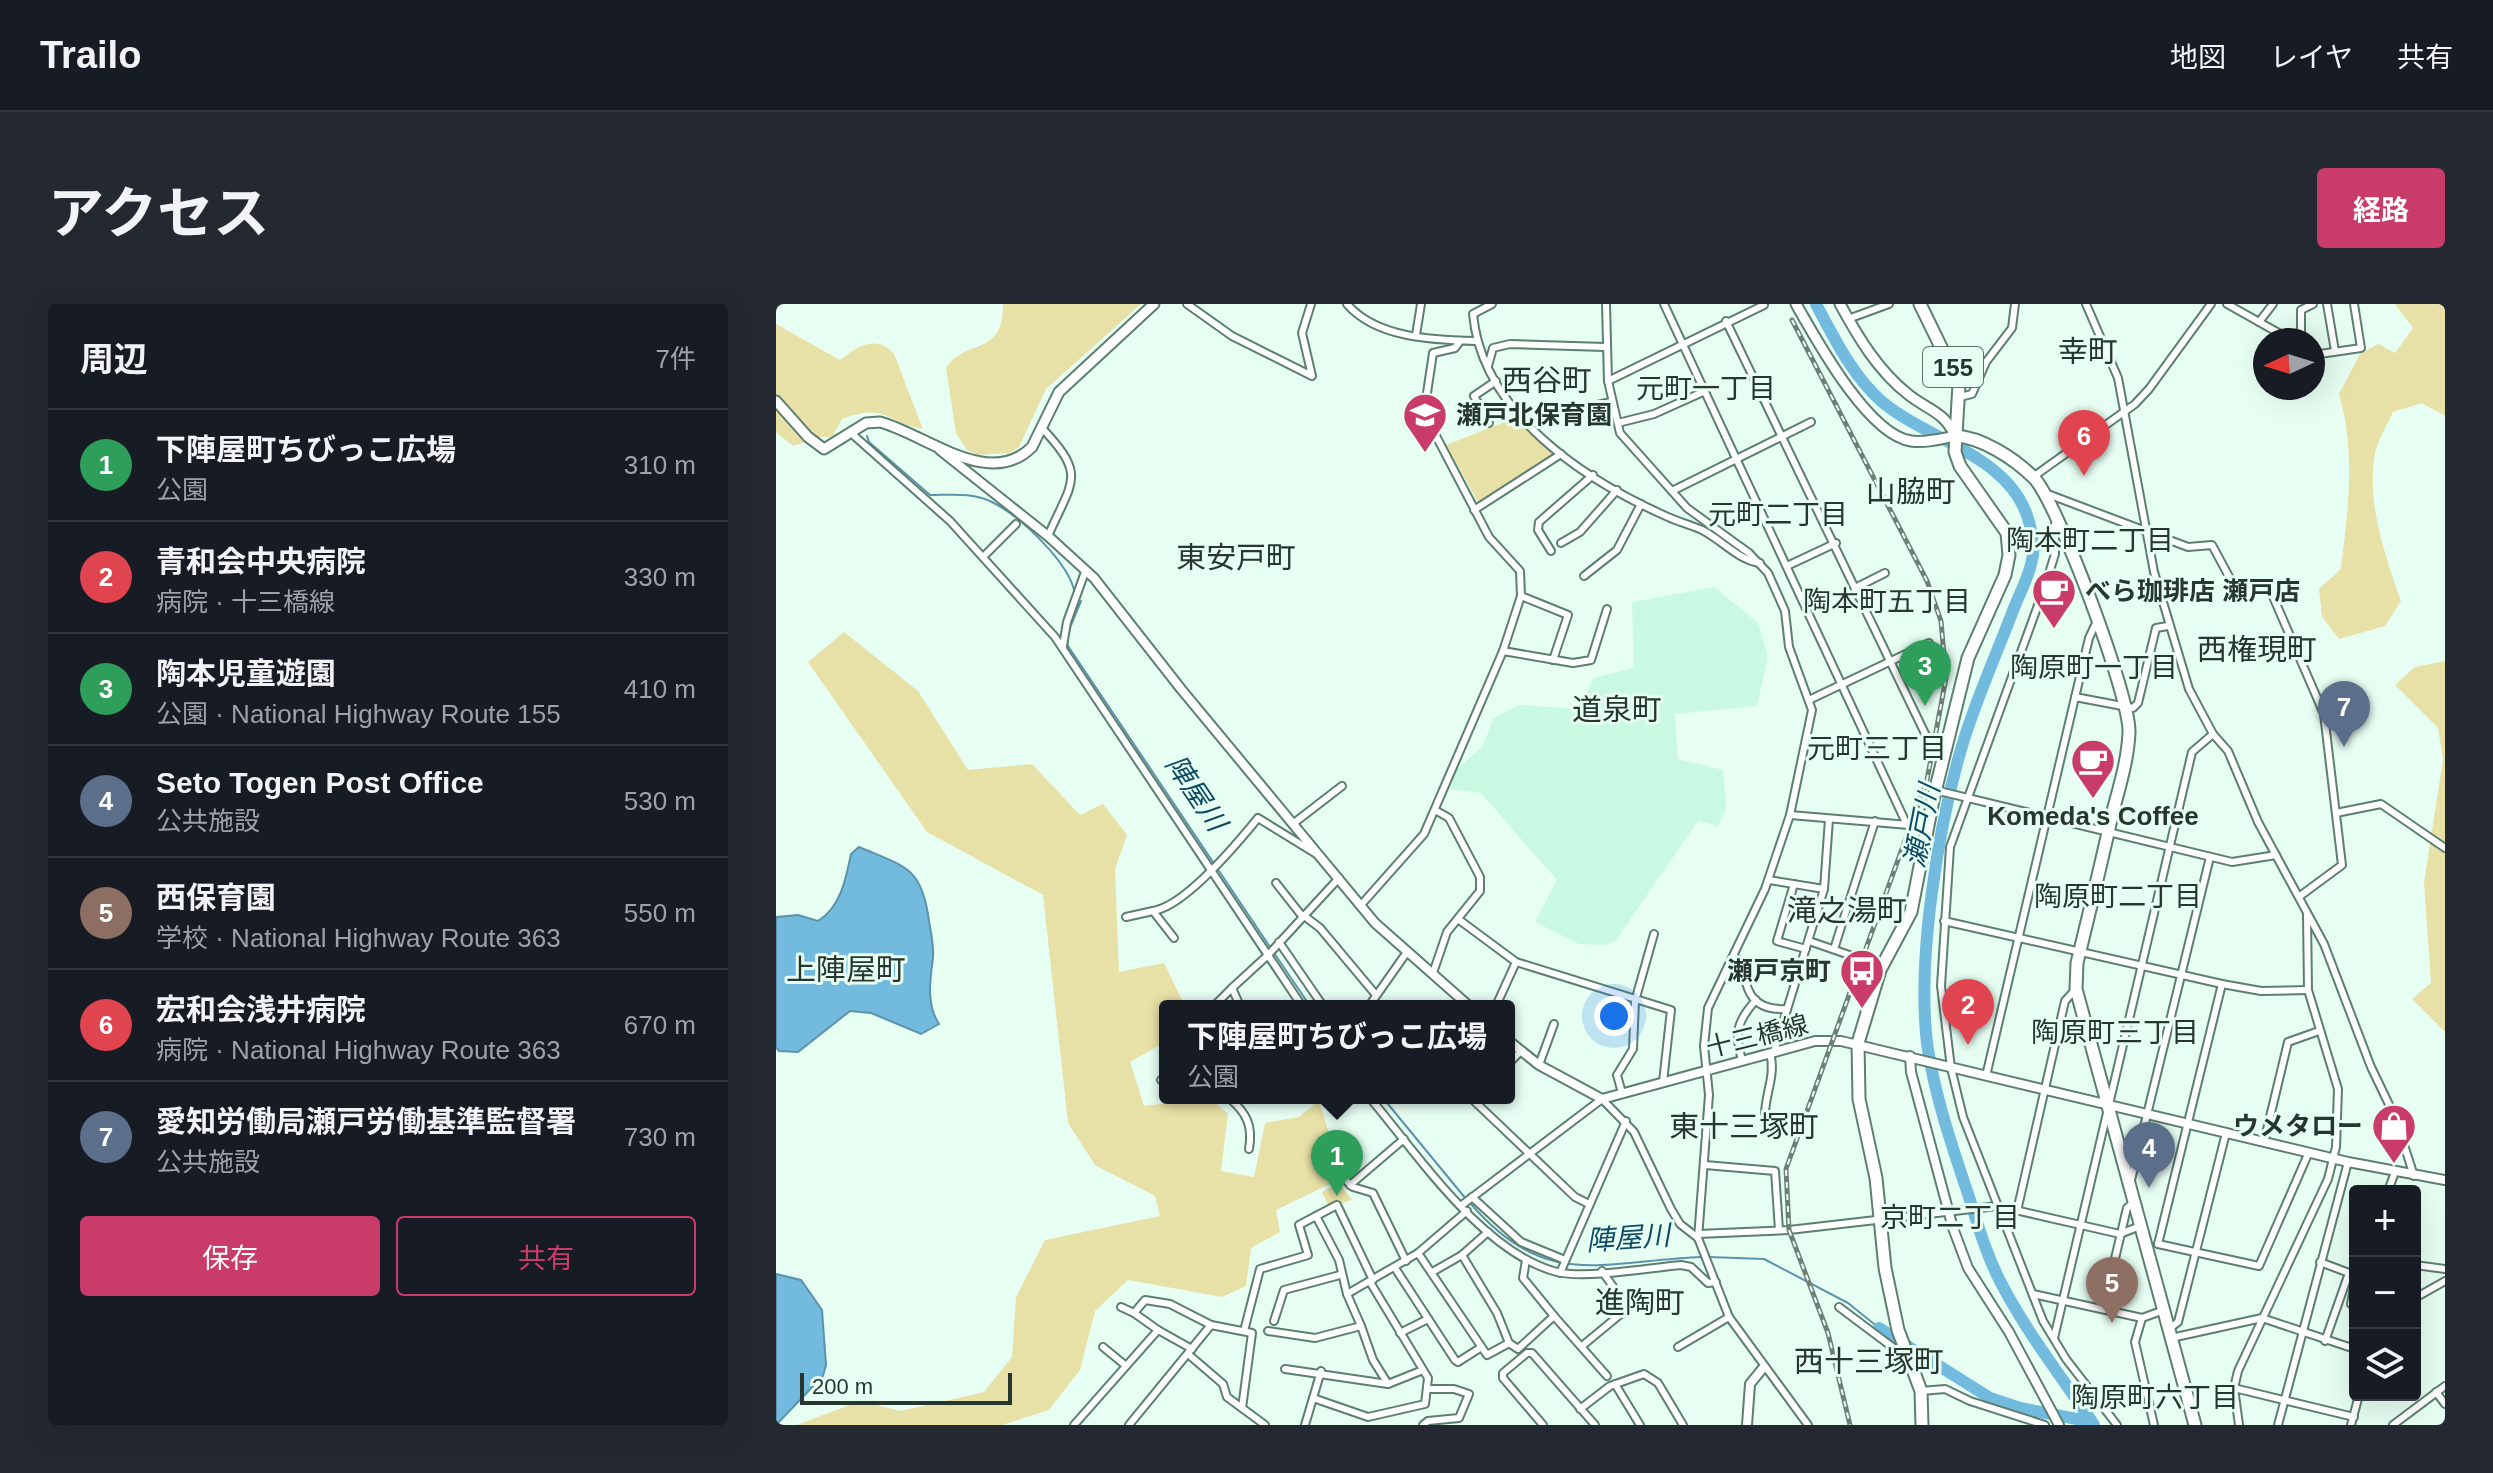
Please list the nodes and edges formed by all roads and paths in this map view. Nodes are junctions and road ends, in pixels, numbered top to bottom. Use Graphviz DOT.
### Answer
graph roads {
  1 [pos="1154,304"];
  2 [pos="1187,304"];
  3 [pos="1311,304"];
  4 [pos="1347,304"];
  5 [pos="1421,304"];
  6 [pos="1492,304"];
  7 [pos="1606,304"];
  8 [pos="1664,304"];
  9 [pos="1796,304"];
  10 [pos="1840,304"];
  11 [pos="1889,304"];
  12 [pos="1920,304"];
  13 [pos="2015,304"];
  14 [pos="2086,304"];
  15 [pos="2211,304"];
  16 [pos="2227,304"];
  17 [pos="2273,304"];
  18 [pos="2313,304"];
  19 [pos="2327,304"];
  20 [pos="2354,304"];
  21 [pos="1764,305"];
  22 [pos="1848,319"];
  23 [pos="1726,321"];
  24 [pos="2259,322"];
  25 [pos="2270,328"];
  26 [pos="2301,328"];
  27 [pos="1416,335"];
  28 [pos="1460,341"];
  29 [pos="1475,341"];
  30 [pos="1682,344"];
  31 [pos="1605,347"];
  32 [pos="2335,351"];
  33 [pos="2325,353"];
  34 [pos="1488,366"];
  35 [pos="1496,381"];
  36 [pos="1608,381"];
  37 [pos="1703,392"];
  38 [pos="1960,397"];
  39 [pos="776,401"];
  40 [pos="1611,402"];
  41 [pos="2124,412"];
  42 [pos="1548,416"];
  43 [pos="1811,422"];
  44 [pos="1489,423"];
  45 [pos="1618,423"];
  46 [pos="1041,427"];
  47 [pos="851,433"];
  48 [pos="1784,436"];
  49 [pos="1955,436"];
  50 [pos="925,439"];
  51 [pos="1561,454"];
  52 [pos="1736,459"];
  53 [pos="1593,475"];
  54 [pos="2033,477"];
  55 [pos="1617,490"];
  56 [pos="1672,491"];
  57 [pos="2045,493"];
  58 [pos="1641,504"];
  59 [pos="1474,510"];
  60 [pos="2055,517"];
  61 [pos="1016,524"];
  62 [pos="2146,531"];
  63 [pos="1048,536"];
  64 [pos="1561,543"];
  65 [pos="1836,543"];
  66 [pos="1551,551"];
  67 [pos="983,557"];
  68 [pos="1760,563"];
  69 [pos="1787,566"];
  70 [pos="1085,572"];
  71 [pos="1885,573"];
  72 [pos="1584,576"];
  73 [pos="1855,588"];
  74 [pos="1521,596"];
  75 [pos="1607,609"];
  76 [pos="2097,621"];
  77 [pos="2168,626"];
  78 [pos="1929,643"];
  79 [pos="1064,649"];
  80 [pos="1503,651"];
  81 [pos="1553,660"];
  82 [pos="1892,661"];
  83 [pos="1844,684"];
  84 [pos="2075,697"];
  85 [pos="1811,699"];
  86 [pos="2128,709"];
  87 [pos="2213,734"];
  88 [pos="1943,757"];
  89 [pos="1342,786"];
  90 [pos="1938,791"];
  91 [pos="1964,799"];
  92 [pos="1435,810"];
  93 [pos="2336,813"];
  94 [pos="1790,815"];
  95 [pos="2047,818"];
  96 [pos="1829,819"];
  97 [pos="1875,821"];
  98 [pos="1294,823"];
  99 [pos="1907,825"];
  100 [pos="2108,831"];
  101 [pos="1926,832"];
  102 [pos="2171,846"];
  103 [pos="2445,848"];
  104 [pos="1322,855"];
  105 [pos="2276,855"];
  106 [pos="2210,857"];
  107 [pos="1214,867"];
  108 [pos="1339,878"];
  109 [pos="1769,880"];
  110 [pos="1276,883"];
  111 [pos="1794,884"];
  112 [pos="1824,889"];
  113 [pos="2300,896"];
  114 [pos="1361,905"];
  115 [pos="2307,910"];
  116 [pos="1153,911"];
  117 [pos="1303,915"];
  118 [pos="1126,917"];
  119 [pos="1458,919"];
  120 [pos="1944,921"];
  121 [pos="1654,934"];
  122 [pos="2017,936"];
  123 [pos="1174,938"];
  124 [pos="1809,941"];
  125 [pos="1273,949"];
  126 [pos="1806,949"];
  127 [pos="1834,949"];
  128 [pos="2080,951"];
  129 [pos="1407,952"];
  130 [pos="1733,957"];
  131 [pos="1516,962"];
  132 [pos="2142,965"];
  133 [pos="1881,966"];
  134 [pos="1433,973"];
  135 [pos="2181,975"];
  136 [pos="2222,984"];
  137 [pos="1232,988"];
  138 [pos="2076,989"];
  139 [pos="2308,990"];
  140 [pos="1376,995"];
  141 [pos="1460,998"];
  142 [pos="1220,1000"];
  143 [pos="1237,1000"];
  144 [pos="1299,1000"];
  145 [pos="1318,1000"];
  146 [pos="1373,1000"];
  147 [pos="1458,1000"];
  148 [pos="1462,1000"];
  149 [pos="1499,1000"];
  150 [pos="1756,1000"];
  151 [pos="1635,1001"];
  152 [pos="1787,1009"];
  153 [pos="1671,1010"];
  154 [pos="1681,1013"];
  155 [pos="1554,1024"];
  156 [pos="2319,1031"];
  157 [pos="1858,1043"];
  158 [pos="1515,1046"];
  159 [pos="1521,1051"];
  160 [pos="1772,1052"];
  161 [pos="1515,1057"];
  162 [pos="1913,1057"];
  163 [pos="1742,1060"];
  164 [pos="1539,1065"];
  165 [pos="1948,1067"];
  166 [pos="1706,1069"];
  167 [pos="1986,1076"];
  168 [pos="1663,1082"];
  169 [pos="2046,1089"];
  170 [pos="1622,1093"];
  171 [pos="1602,1099"];
  172 [pos="1236,1104"];
  173 [pos="1375,1104"];
  174 [pos="1478,1104"];
  175 [pos="2109,1105"];
  176 [pos="1765,1113"];
  177 [pos="2149,1114"];
  178 [pos="1626,1121"];
  179 [pos="2188,1123"];
  180 [pos="2226,1133"];
  181 [pos="1404,1139"];
  182 [pos="2264,1142"];
  183 [pos="1249,1149"];
  184 [pos="1529,1152"];
  185 [pos="2309,1152"];
  186 [pos="2333,1158"];
  187 [pos="2348,1162"];
  188 [pos="1705,1165"];
  189 [pos="2395,1172"];
  190 [pos="1340,1175"];
  191 [pos="2414,1176"];
  192 [pos="2445,1180"];
  193 [pos="2129,1183"];
  194 [pos="1350,1185"];
  195 [pos="2390,1185"];
  196 [pos="2134,1202"];
  197 [pos="1467,1203"];
  198 [pos="1589,1204"];
  199 [pos="1995,1207"];
  200 [pos="1953,1210"];
  201 [pos="2017,1211"];
  202 [pos="1316,1216"];
  203 [pos="1881,1221"];
  204 [pos="2079,1224"];
  205 [pos="2140,1226"];
  206 [pos="1779,1230"];
  207 [pos="1488,1232"];
  208 [pos="2120,1234"];
  209 [pos="1698,1236"];
  210 [pos="2152,1246"];
  211 [pos="2197,1252"];
  212 [pos="1418,1253"];
  213 [pos="1462,1255"];
  214 [pos="1526,1260"];
  215 [pos="1406,1261"];
  216 [pos="2320,1262"];
  217 [pos="1562,1266"];
  218 [pos="2421,1266"];
  219 [pos="1395,1268"];
  220 [pos="2445,1269"];
  221 [pos="1434,1271"];
  222 [pos="1602,1271"];
  223 [pos="1340,1275"];
  224 [pos="1371,1281"];
  225 [pos="2445,1281"];
  226 [pos="1716,1282"];
  227 [pos="2436,1288"];
  228 [pos="2445,1292"];
  229 [pos="1347,1294"];
  230 [pos="2033,1294"];
  231 [pos="2421,1295"];
  232 [pos="2063,1300"];
  233 [pos="1121,1307"];
  234 [pos="1839,1307"];
  235 [pos="2103,1309"];
  236 [pos="2164,1310"];
  237 [pos="1134,1313"];
  238 [pos="1554,1316"];
  239 [pos="1729,1317"];
  240 [pos="2142,1318"];
  241 [pos="2262,1318"];
  242 [pos="1428,1319"];
  243 [pos="1274,1321"];
  244 [pos="1211,1325"];
  245 [pos="1361,1326"];
  246 [pos="1158,1330"];
  247 [pos="1244,1331"];
  248 [pos="1268,1331"];
  249 [pos="1400,1333"];
  250 [pos="2170,1334"];
  251 [pos="2303,1335"];
  252 [pos="2054,1338"];
  253 [pos="2325,1341"];
  254 [pos="1509,1343"];
  255 [pos="1582,1346"];
  256 [pos="2349,1346"];
  257 [pos="1103,1347"];
  258 [pos="1678,1347"];
  259 [pos="1480,1348"];
  260 [pos="1190,1351"];
  261 [pos="1909,1358"];
  262 [pos="1125,1365"];
  263 [pos="1763,1368"];
  264 [pos="1285,1369"];
  265 [pos="1423,1370"];
  266 [pos="1321,1371"];
  267 [pos="1607,1376"];
  268 [pos="1388,1384"];
  269 [pos="1615,1384"];
  270 [pos="2445,1386"];
  271 [pos="2234,1388"];
  272 [pos="1427,1389"];
  273 [pos="1921,1391"];
  274 [pos="2436,1392"];
  275 [pos="1313,1398"];
  276 [pos="2284,1401"];
  277 [pos="2358,1401"];
  278 [pos="2445,1404"];
  279 [pos="1242,1408"];
  280 [pos="1580,1409"];
  281 [pos="2354,1417"];
  282 [pos="1805,1422"];
  283 [pos="1132,1424"];
  284 [pos="1074,1425"];
  285 [pos="1265,1425"];
  286 [pos="1305,1425"];
  287 [pos="1423,1425"];
  288 [pos="1543,1425"];
  289 [pos="1595,1425"];
  290 [pos="1640,1425"];
  291 [pos="1683,1425"];
  292 [pos="1747,1425"];
  293 [pos="1794,1425"];
  294 [pos="1922,1425"];
  295 [pos="2045,1425"];
  296 [pos="2059,1425"];
  297 [pos="2117,1425"];
  298 [pos="2154,1425"];
  299 [pos="2195,1425"];
  300 [pos="2239,1425"];
  301 [pos="2278,1425"];
  302 [pos="2351,1425"];
  303 [pos="2393,1425"];
  1 -- 46 [label="main road"];
  2 -- 3 [label="street"];
  4 -- 27 [label="street"];
  5 -- 27 [label="street"];
  6 -- 29 [label="street"];
  7 -- 31 [label="street"];
  8 -- 30 [label="street"];
  9 -- 49 [label="main road"];
  10 -- 22 [label="main road"];
  11 -- 22 [label="street"];
  12 -- 38 [label="highway, 155"];
  13 -- 38 [label="street"];
  14 -- 41 [label="street"];
  15 -- 41 [label="street"];
  16 -- 24 [label="street"];
  17 -- 24 [label="street"];
  18 -- 26 [label="street"];
  19 -- 32 [label="street"];
  20 -- 32 [label="street"];
  21 -- 23 [label="street"];
  22 -- 49 [label="main road"];
  23 -- 30 [label="street"];
  23 -- 48 [label="street"];
  24 -- 25 [label="street"];
  27 -- 28 [label="street"];
  28 -- 29 [label="street"];
  28 -- 59 [label="street"];
  29 -- 34 [label="street"];
  30 -- 36 [label="street"];
  30 -- 37 [label="street"];
  31 -- 34 [label="street"];
  31 -- 36 [label="street"];
  32 -- 33 [label="street"];
  34 -- 35 [label="street"];
  35 -- 44 [label="street"];
  35 -- 51 [label="street"];
  36 -- 40 [label="street"];
  37 -- 45 [label="street"];
  37 -- 52 [label="street"];
  38 -- 49 [label="highway, 155"];
  39 -- 47 [label="main road"];
  40 -- 42 [label="street"];
  40 -- 45 [label="street"];
  41 -- 54 [label="street"];
  41 -- 62 [label="street"];
  43 -- 48 [label="street"];
  45 -- 56 [label="street"];
  46 -- 50 [label="main road"];
  46 -- 63 [label="street"];
  47 -- 50 [label="main road"];
  47 -- 67 [label="street"];
  48 -- 52 [label="street"];
  48 -- 65 [label="street"];
  49 -- 54 [label="highway"];
  49 -- 88 [label="highway, 155"];
  50 -- 63 [label="street"];
  51 -- 53 [label="street"];
  51 -- 59 [label="street"];
  52 -- 56 [label="street"];
  52 -- 69 [label="street"];
  53 -- 55 [label="street"];
  53 -- 66 [label="street"];
  54 -- 57 [label="highway"];
  55 -- 58 [label="street"];
  55 -- 64 [label="street"];
  56 -- 68 [label="street"];
  57 -- 60 [label="highway"];
  57 -- 62 [label="street"];
  58 -- 68 [label="street"];
  58 -- 72 [label="street"];
  59 -- 74 [label="street"];
  60 -- 76 [label="highway"];
  60 -- 91 [label="street"];
  61 -- 67 [label="street"];
  62 -- 77 [label="street"];
  62 -- 93 [label="street"];
  63 -- 70 [label="street"];
  65 -- 69 [label="street"];
  65 -- 73 [label="street"];
  67 -- 79 [label="street"];
  68 -- 85 [label="street"];
  69 -- 83 [label="street"];
  70 -- 79 [label="street"];
  70 -- 98 [label="street"];
  71 -- 73 [label="street"];
  73 -- 82 [label="street"];
  74 -- 80 [label="street"];
  74 -- 81 [label="street"];
  75 -- 81 [label="street"];
  76 -- 84 [label="street"];
  76 -- 86 [label="highway"];
  77 -- 86 [label="street"];
  77 -- 87 [label="street"];
  78 -- 82 [label="street"];
  79 -- 107 [label="street"];
  80 -- 81 [label="street"];
  80 -- 92 [label="street"];
  82 -- 83 [label="street"];
  82 -- 88 [label="street"];
  83 -- 85 [label="street"];
  83 -- 99 [label="street"];
  84 -- 86 [label="street"];
  84 -- 95 [label="street"];
  85 -- 94 [label="street"];
  86 -- 100 [label="highway"];
  87 -- 102 [label="street"];
  87 -- 105 [label="street"];
  88 -- 90 [label="highway, 155"];
  89 -- 98 [label="street"];
  90 -- 91 [label="street"];
  90 -- 101 [label="highway, 155"];
  91 -- 95 [label="street"];
  91 -- 120 [label="street"];
  92 -- 114 [label="street"];
  92 -- 119 [label="street"];
  93 -- 103 [label="street"];
  93 -- 113 [label="street"];
  94 -- 96 [label="street"];
  94 -- 109 [label="street"];
  95 -- 100 [label="street"];
  95 -- 122 [label="street"];
  96 -- 97 [label="street"];
  96 -- 112 [label="street"];
  97 -- 99 [label="street"];
  97 -- 127 [label="street"];
  98 -- 104 [label="street"];
  99 -- 101 [label="street"];
  100 -- 102 [label="street"];
  100 -- 128 [label="highway"];
  101 -- 133 [label="highway, 155"];
  102 -- 106 [label="street"];
  102 -- 132 [label="street"];
  104 -- 107 [label="street"];
  104 -- 108 [label="street"];
  105 -- 106 [label="street"];
  105 -- 113 [label="street"];
  106 -- 135 [label="street"];
  107 -- 116 [label="street"];
  107 -- 125 [label="street"];
  108 -- 114 [label="street"];
  108 -- 117 [label="street"];
  109 -- 111 [label="street"];
  109 -- 130 [label="street"];
  110 -- 117 [label="street"];
  111 -- 112 [label="street"];
  111 -- 126 [label="street"];
  112 -- 124 [label="street"];
  113 -- 115 [label="street"];
  114 -- 129 [label="street"];
  115 -- 139 [label="street"];
  115 -- 191 [label="street"];
  116 -- 118 [label="street"];
  116 -- 123 [label="street"];
  117 -- 125 [label="street"];
  117 -- 140 [label="street"];
  119 -- 131 [label="street"];
  119 -- 134 [label="street"];
  120 -- 122 [label="street"];
  120 -- 165 [label="street"];
  121 -- 151 [label="street"];
  122 -- 128 [label="street"];
  122 -- 167 [label="street"];
  124 -- 126 [label="street"];
  124 -- 127 [label="street"];
  125 -- 137 [label="street"];
  125 -- 144 [label="street"];
  125 -- 145 [label="street"];
  126 -- 152 [label="street"];
  127 -- 133 [label="street"];
  128 -- 132 [label="street"];
  128 -- 138 [label="highway"];
  129 -- 134 [label="street"];
  129 -- 140 [label="street"];
  130 -- 150 [label="street"];
  130 -- 166 [label="street"];
  131 -- 149 [label="street"];
  131 -- 151 [label="street"];
  132 -- 135 [label="street"];
  132 -- 175 [label="street"];
  133 -- 157 [label="highway, 155"];
  134 -- 141 [label="street"];
  135 -- 136 [label="street"];
  135 -- 177 [label="street"];
  136 -- 139 [label="street"];
  136 -- 179 [label="street"];
  137 -- 142 [label="street"];
  137 -- 143 [label="street"];
  138 -- 169 [label="street"];
  138 -- 175 [label="highway"];
  139 -- 156 [label="street"];
  140 -- 146 [label="street"];
  141 -- 147 [label="street"];
  141 -- 148 [label="street"];
  150 -- 152 [label="street"];
  150 -- 163 [label="street"];
  151 -- 153 [label="street"];
  151 -- 170 [label="street"];
  152 -- 160 [label="street"];
  153 -- 154 [label="street"];
  153 -- 168 [label="street"];
  155 -- 164 [label="street"];
  156 -- 182 [label="street"];
  156 -- 186 [label="street"];
  157 -- 160 [label="street, 十三橋線"];
  157 -- 162 [label="street, 十三橋線"];
  157 -- 203 [label="highway, 155"];
  158 -- 159 [label="street"];
  159 -- 161 [label="street"];
  159 -- 164 [label="street"];
  160 -- 163 [label="street, 十三橋線"];
  160 -- 176 [label="street"];
  162 -- 165 [label="street, 十三橋線"];
  162 -- 200 [label="street"];
  163 -- 166 [label="street, 十三橋線"];
  164 -- 171 [label="street"];
  165 -- 167 [label="street, 十三橋線"];
  165 -- 199 [label="street"];
  166 -- 168 [label="street, 十三橋線"];
  166 -- 188 [label="street"];
  167 -- 169 [label="street, 十三橋線"];
  168 -- 170 [label="street, 十三橋線"];
  169 -- 175 [label="street, 十三橋線"];
  169 -- 201 [label="street"];
  170 -- 171 [label="street, 十三橋線"];
  171 -- 178 [label="street"];
  171 -- 184 [label="street"];
  172 -- 183 [label="street"];
  173 -- 181 [label="street"];
  174 -- 184 [label="street"];
  175 -- 177 [label="street, 十三橋線"];
  175 -- 193 [label="highway"];
  175 -- 204 [label="street"];
  177 -- 179 [label="street, 十三橋線"];
  177 -- 193 [label="street"];
  178 -- 198 [label="street"];
  178 -- 209 [label="street"];
  179 -- 180 [label="street, 十三橋線"];
  179 -- 210 [label="street"];
  180 -- 182 [label="street, 十三橋線"];
  180 -- 211 [label="street"];
  181 -- 194 [label="street"];
  181 -- 197 [label="street"];
  182 -- 185 [label="street, 十三橋線"];
  184 -- 197 [label="street"];
  184 -- 198 [label="street"];
  185 -- 186 [label="street, 十三橋線"];
  185 -- 211 [label="street"];
  186 -- 187 [label="street, 十三橋線"];
  186 -- 241 [label="street"];
  187 -- 189 [label="street, 十三橋線"];
  187 -- 216 [label="street"];
  188 -- 206 [label="street"];
  188 -- 209 [label="street"];
  189 -- 191 [label="street, 十三橋線"];
  189 -- 195 [label="street"];
  190 -- 194 [label="street"];
  191 -- 192 [label="street, 十三橋線"];
  193 -- 196 [label="highway"];
  194 -- 215 [label="street"];
  196 -- 205 [label="highway"];
  196 -- 208 [label="street"];
  197 -- 207 [label="street"];
  197 -- 212 [label="street"];
  197 -- 217 [label="street"];
  198 -- 217 [label="street"];
  199 -- 200 [label="street"];
  199 -- 201 [label="street"];
  199 -- 230 [label="street"];
  200 -- 203 [label="street"];
  200 -- 296 [label="street"];
  201 -- 204 [label="street"];
  202 -- 223 [label="street"];
  202 -- 224 [label="street"];
  202 -- 247 [label="street"];
  203 -- 206 [label="street"];
  203 -- 261 [label="highway, 155"];
  204 -- 208 [label="street"];
  204 -- 232 [label="street"];
  205 -- 208 [label="street"];
  205 -- 210 [label="highway"];
  206 -- 209 [label="street"];
  207 -- 213 [label="street"];
  207 -- 214 [label="street"];
  208 -- 235 [label="street"];
  209 -- 226 [label="street"];
  210 -- 211 [label="street"];
  210 -- 236 [label="highway"];
  211 -- 250 [label="street"];
  212 -- 215 [label="street"];
  212 -- 221 [label="street"];
  213 -- 221 [label="street"];
  213 -- 254 [label="street"];
  214 -- 217 [label="street"];
  214 -- 238 [label="street"];
  215 -- 219 [label="street"];
  216 -- 251 [label="street"];
  216 -- 253 [label="street"];
  217 -- 222 [label="street"];
  218 -- 220 [label="street"];
  219 -- 224 [label="street"];
  219 -- 242 [label="street"];
  221 -- 259 [label="street"];
  222 -- 226 [label="street"];
  222 -- 255 [label="street"];
  223 -- 229 [label="street"];
  223 -- 243 [label="street"];
  224 -- 229 [label="street"];
  224 -- 249 [label="street"];
  225 -- 227 [label="street"];
  226 -- 239 [label="street"];
  227 -- 228 [label="street"];
  227 -- 231 [label="street"];
  229 -- 245 [label="street"];
  230 -- 232 [label="street"];
  230 -- 252 [label="street"];
  232 -- 235 [label="street"];
  232 -- 252 [label="street"];
  233 -- 237 [label="street"];
  234 -- 261 [label="street"];
  235 -- 240 [label="street"];
  236 -- 240 [label="street"];
  236 -- 250 [label="highway"];
  237 -- 244 [label="street"];
  237 -- 246 [label="street"];
  238 -- 254 [label="street"];
  238 -- 255 [label="street"];
  239 -- 258 [label="street"];
  239 -- 263 [label="street"];
  240 -- 298 [label="street"];
  241 -- 250 [label="street"];
  241 -- 251 [label="street"];
  241 -- 271 [label="street"];
  242 -- 249 [label="street"];
  242 -- 259 [label="street"];
  244 -- 247 [label="street"];
  244 -- 260 [label="street"];
  245 -- 248 [label="street"];
  245 -- 268 [label="street"];
  246 -- 260 [label="street"];
  246 -- 262 [label="street"];
  247 -- 279 [label="street"];
  249 -- 265 [label="street"];
  250 -- 299 [label="highway"];
  251 -- 253 [label="street"];
  251 -- 276 [label="street"];
  252 -- 297 [label="street"];
  253 -- 256 [label="street"];
  254 -- 259 [label="street"];
  255 -- 267 [label="street"];
  257 -- 262 [label="street"];
  260 -- 279 [label="street"];
  260 -- 283 [label="street"];
  261 -- 273 [label="highway, 155"];
  262 -- 284 [label="street"];
  263 -- 282 [label="street"];
  263 -- 292 [label="street"];
  264 -- 266 [label="street"];
  265 -- 268 [label="street"];
  265 -- 272 [label="street"];
  266 -- 268 [label="street"];
  266 -- 275 [label="street"];
  269 -- 280 [label="street"];
  269 -- 290 [label="street"];
  269 -- 291 [label="street"];
  270 -- 274 [label="street"];
  271 -- 276 [label="street"];
  271 -- 300 [label="street"];
  272 -- 275 [label="street"];
  272 -- 287 [label="street"];
  273 -- 294 [label="highway, 155"];
  273 -- 295 [label="street"];
  274 -- 278 [label="street"];
  274 -- 303 [label="street"];
  275 -- 286 [label="street"];
  276 -- 281 [label="street"];
  276 -- 301 [label="street"];
  277 -- 281 [label="street"];
  279 -- 285 [label="street"];
  280 -- 288 [label="street"];
  280 -- 289 [label="street"];
  281 -- 302 [label="street"];
  282 -- 293 [label="street"];
}
